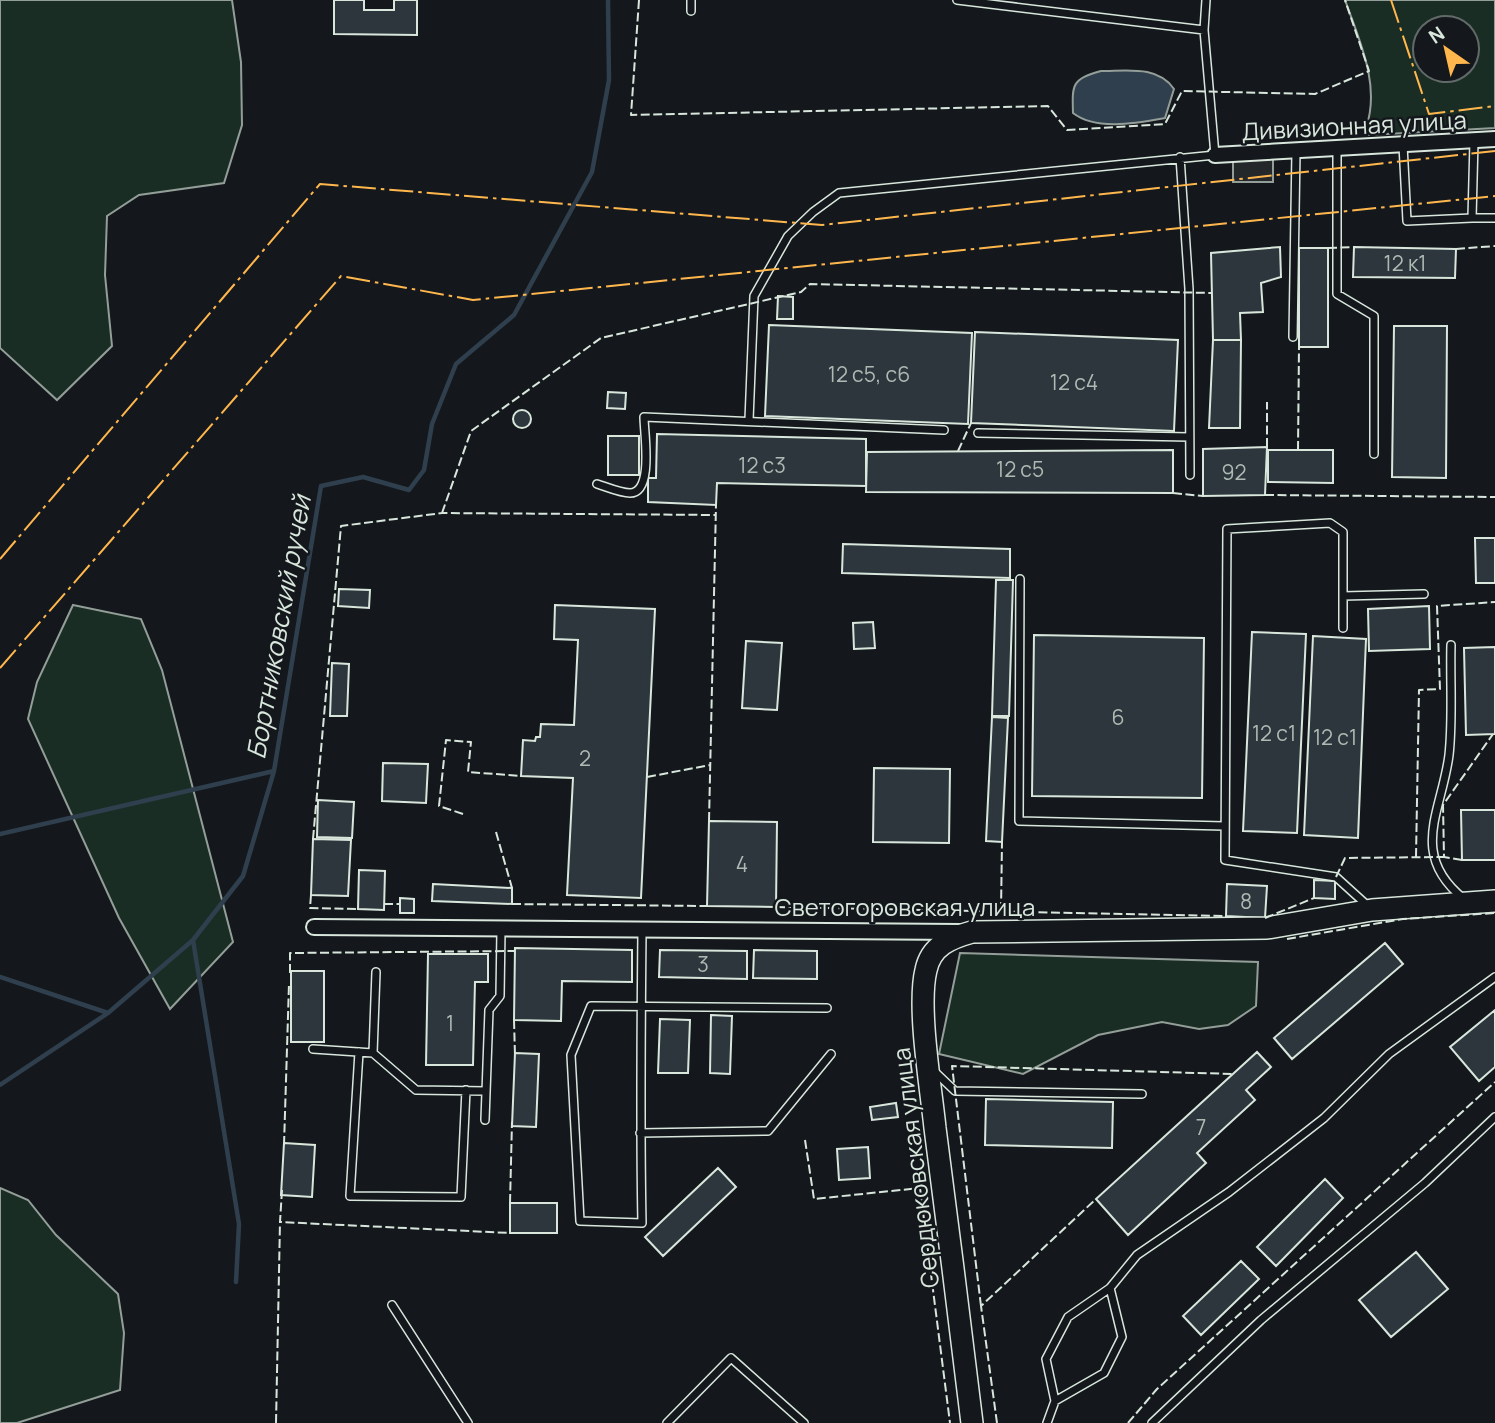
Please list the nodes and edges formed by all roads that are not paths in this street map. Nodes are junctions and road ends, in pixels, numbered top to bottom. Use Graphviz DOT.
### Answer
graph roads {
  1 [pos="691,0"];
  2 [pos="957,0"];
  3 [pos="1206,0"];
  4 [pos="691,10"];
  5 [pos="1205,30"];
  6 [pos="1495,139"];
  7 [pos="1474,141"];
  8 [pos="1403,145"];
  9 [pos="1337,148"];
  10 [pos="1296,150"];
  11 [pos="1215,155"];
  12 [pos="1180,158"];
  13 [pos="1472,218"];
  14 [pos="1495,218"];
  15 [pos="1293,337"];
  16 [pos="749,420"];
  17 [pos="944,430"];
  18 [pos="978,433"];
  19 [pos="1189,437"];
  20 [pos="1374,454"];
  21 [pos="1190,475"];
  22 [pos="597,484"];
  23 [pos="1020,579"];
  24 [pos="1424,594"];
  25 [pos="1343,596"];
  26 [pos="1343,628"];
  27 [pos="1451,645"];
  28 [pos="1224,826"];
  29 [pos="1495,901"];
  30 [pos="1468,902"];
  31 [pos="1372,910"];
  32 [pos="314,927"];
  33 [pos="501,930"];
  34 [pos="642,932"];
  35 [pos="972,932"];
  36 [pos="376,972"];
  37 [pos="1495,978"];
  38 [pos="641,1006"];
  39 [pos="827,1008"];
  40 [pos="313,1049"];
  41 [pos="359,1052"];
  42 [pos="373,1053"];
  43 [pos="831,1054"];
  44 [pos="928,1066"];
  45 [pos="466,1090"];
  46 [pos="485,1091"];
  47 [pos="1142,1094"];
  48 [pos="1495,1117"];
  49 [pos="485,1120"];
  50 [pos="640,1133"];
  51 [pos="1110,1288"];
  52 [pos="392,1305"];
  53 [pos="1055,1401"];
  54 [pos="468,1423"];
  55 [pos="667,1423"];
  56 [pos="804,1423"];
  57 [pos="972,1423"];
  58 [pos="1047,1423"];
  59 [pos="1152,1423"];
  1 -- 4 [label="lane"];
  2 -- 5 [label="lane"];
  3 -- 5 [label="lane"];
  5 -- 11 [label="lane"];
  6 -- 7 [label="street, Дивизионная улица"];
  7 -- 8 [label="street, Дивизионная улица"];
  7 -- 13 [label="lane"];
  8 -- 9 [label="street, Дивизионная улица"];
  8 -- 13 [label="lane"];
  9 -- 10 [label="street, Дивизионная улица"];
  9 -- 20 [label="lane"];
  10 -- 11 [label="street, Дивизионная улица"];
  10 -- 15 [label="lane"];
  11 -- 12 [label="lane"];
  12 -- 16 [label="lane"];
  12 -- 19 [label="lane"];
  13 -- 14 [label="lane"];
  16 -- 17 [label="lane"];
  16 -- 22 [label="lane"];
  18 -- 19 [label="lane"];
  19 -- 21 [label="lane"];
  23 -- 28 [label="lane"];
  24 -- 25 [label="lane"];
  25 -- 26 [label="lane"];
  25 -- 28 [label="lane"];
  27 -- 30 [label="lane"];
  28 -- 31 [label="lane"];
  29 -- 30 [label="street, Светогоровская улица"];
  30 -- 31 [label="street, Светогоровская улица"];
  31 -- 35 [label="street, Светогоровская улица"];
  32 -- 33 [label="street, Светогоровская улица"];
  33 -- 34 [label="street, Светогоровская улица"];
  33 -- 46 [label="lane"];
  34 -- 35 [label="street, Светогоровская улица"];
  34 -- 38 [label="lane"];
  35 -- 44 [label="street, Сердюковская улица"];
  36 -- 42 [label="lane"];
  37 -- 51 [label="lane"];
  38 -- 39 [label="lane"];
  38 -- 50 [label="lane"];
  38 -- 50 [label="lane"];
  40 -- 41 [label="lane"];
  41 -- 42 [label="lane"];
  41 -- 45 [label="lane"];
  42 -- 45 [label="lane"];
  43 -- 50 [label="lane"];
  44 -- 47 [label="lane"];
  44 -- 57 [label="street, Сердюковская улица"];
  45 -- 46 [label="lane"];
  46 -- 49 [label="lane"];
  48 -- 59 [label="lane"];
  51 -- 53 [label="lane"];
  51 -- 53 [label="lane"];
  52 -- 54 [label="lane"];
  53 -- 58 [label="lane"];
  55 -- 56 [label="lane"];
}
